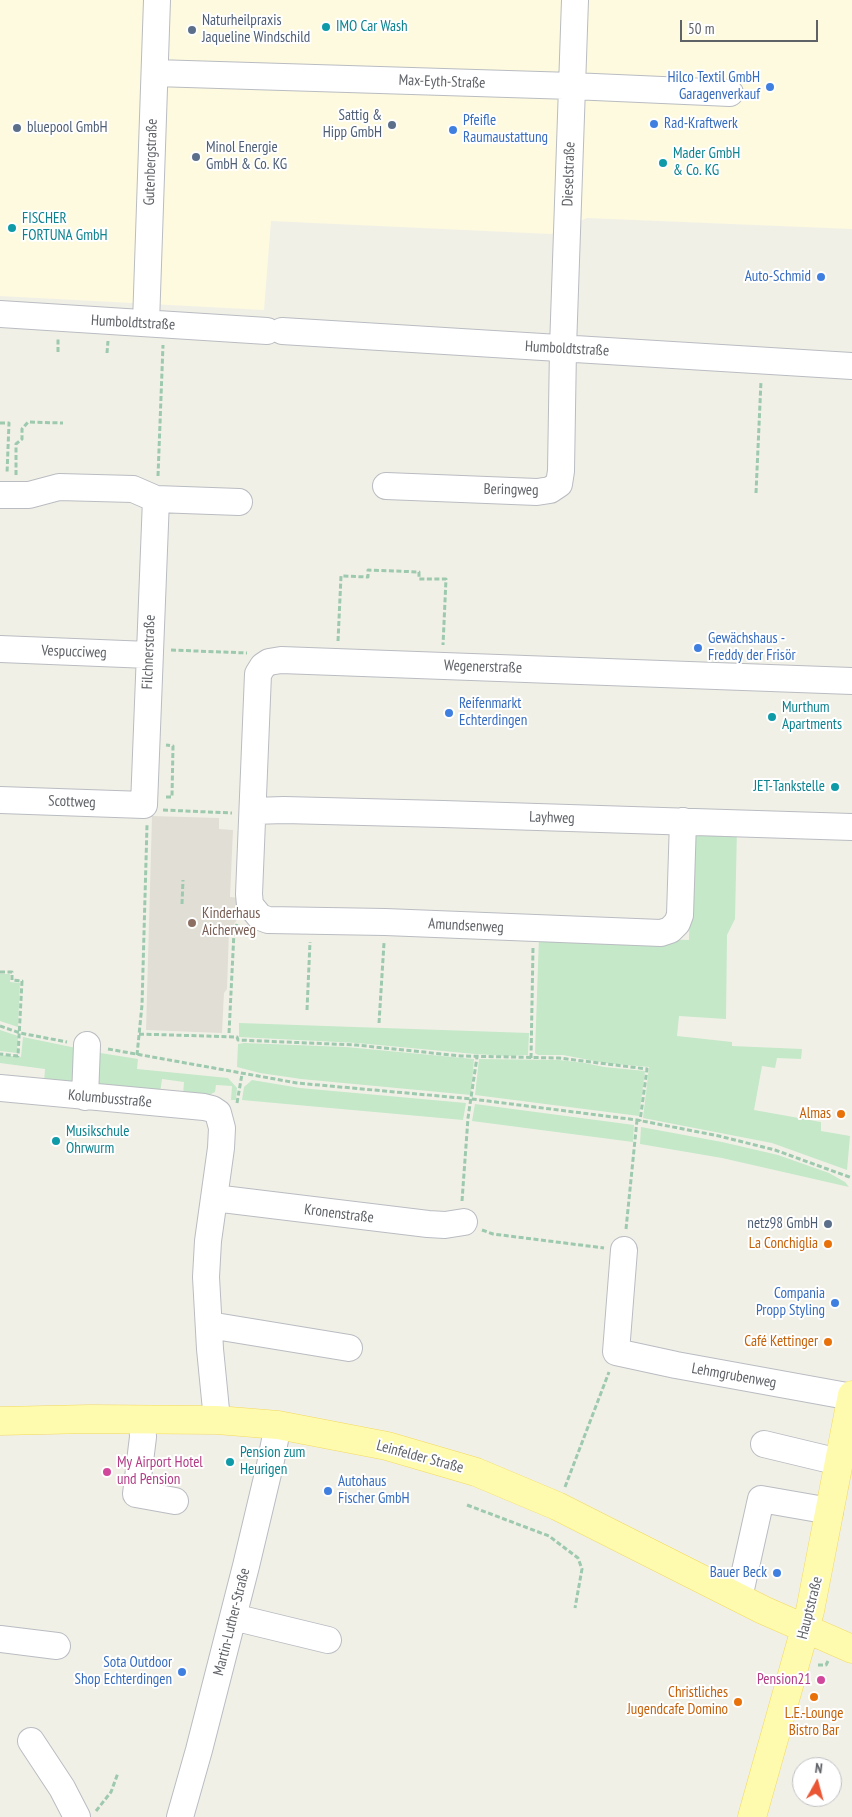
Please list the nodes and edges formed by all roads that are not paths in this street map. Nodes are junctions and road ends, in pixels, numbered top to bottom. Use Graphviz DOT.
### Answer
graph roads {
  1 [pos="157,0"];
  2 [pos="575,0"];
  3 [pos="155,74"];
  4 [pos="572,86"];
  5 [pos="730,93"];
  6 [pos="0,314"];
  7 [pos="155,324"];
  8 [pos="563,348"];
  9 [pos="852,366"];
  10 [pos="386,486"];
  11 [pos="7,495"];
  12 [pos="156,499"];
  13 [pos="239,502"];
  14 [pos="0,650"];
  15 [pos="149,655"];
  16 [pos="852,681"];
  17 [pos="0,800"];
  18 [pos="144,805"];
  19 [pos="253,811"];
  20 [pos="683,821"];
  21 [pos="852,827"];
  22 [pos="87,1045"];
  23 [pos="0,1088"];
  24 [pos="85,1097"];
  25 [pos="214,1198"];
  26 [pos="464,1222"];
  27 [pos="624,1250"];
  28 [pos="208,1325"];
  29 [pos="349,1348"];
  30 [pos="852,1396"];
  31 [pos="142,1419"];
  32 [pos="217,1420"];
  33 [pos="0,1421"];
  34 [pos="278,1425"];
  35 [pos="764,1444"];
  36 [pos="842,1473"];
  37 [pos="175,1501"];
  38 [pos="830,1511"];
  39 [pos="739,1598"];
  40 [pos="233,1617"];
  41 [pos="806,1629"];
  42 [pos="0,1639"];
  43 [pos="328,1640"];
  44 [pos="57,1646"];
  45 [pos="852,1649"];
  46 [pos="31,1741"];
  47 [pos="85,1816"];
  48 [pos="180,1817"];
  49 [pos="752,1817"];
  1 -- 3 [label="street, Gutenbergstraße"];
  2 -- 4 [label="street, Dieselstraße"];
  3 -- 4 [label="street, Max-Eyth-Straße"];
  3 -- 7 [label="street, Gutenbergstraße"];
  4 -- 5 [label="street, Max-Eyth-Straße"];
  4 -- 8 [label="street, Dieselstraße"];
  6 -- 7 [label="street, Humboldtstraße"];
  7 -- 8 [label="street, Humboldtstraße"];
  8 -- 9 [label="street, Humboldtstraße"];
  8 -- 10 [label="street, Beringweg"];
  11 -- 12 [label="street"];
  12 -- 13 [label="street"];
  12 -- 15 [label="street, Filchnerstraße"];
  14 -- 15 [label="street, Vespucciweg"];
  15 -- 18 [label="street, Filchnerstraße"];
  16 -- 19 [label="street, Wegenerstraße"];
  17 -- 18 [label="street, Scottweg"];
  19 -- 20 [label="street, Layhweg"];
  19 -- 20 [label="street, Amundsenweg"];
  20 -- 21 [label="street, Layhweg"];
  22 -- 24 [label="street"];
  23 -- 24 [label="street, Kolumbusstraße"];
  24 -- 25 [label="street, Kolumbusstraße"];
  25 -- 26 [label="street, Kronenstraße"];
  25 -- 28 [label="street"];
  27 -- 30 [label="street, Lehmgrubenweg"];
  28 -- 29 [label="street"];
  28 -- 32 [label="street"];
  30 -- 36 [label="main road, Hauptstraße"];
  31 -- 32 [label="main road, Leinfelder Straße"];
  31 -- 33 [label="main road, Leinfelder Straße"];
  31 -- 37 [label="street"];
  32 -- 34 [label="main road, Leinfelder Straße"];
  34 -- 39 [label="main road, Leinfelder Straße"];
  34 -- 40 [label="street, Martin-Luther-Straße"];
  35 -- 36 [label="street"];
  36 -- 38 [label="main road, Hauptstraße"];
  38 -- 39 [label="street"];
  38 -- 41 [label="main road, Hauptstraße"];
  39 -- 41 [label="main road, Leinfelder Straße"];
  40 -- 43 [label="street"];
  40 -- 48 [label="street, Martin-Luther-Straße"];
  41 -- 45 [label="main road, Leinfelder Straße"];
  41 -- 49 [label="main road, Hauptstraße"];
  42 -- 44 [label="street"];
  46 -- 47 [label="street"];
}
